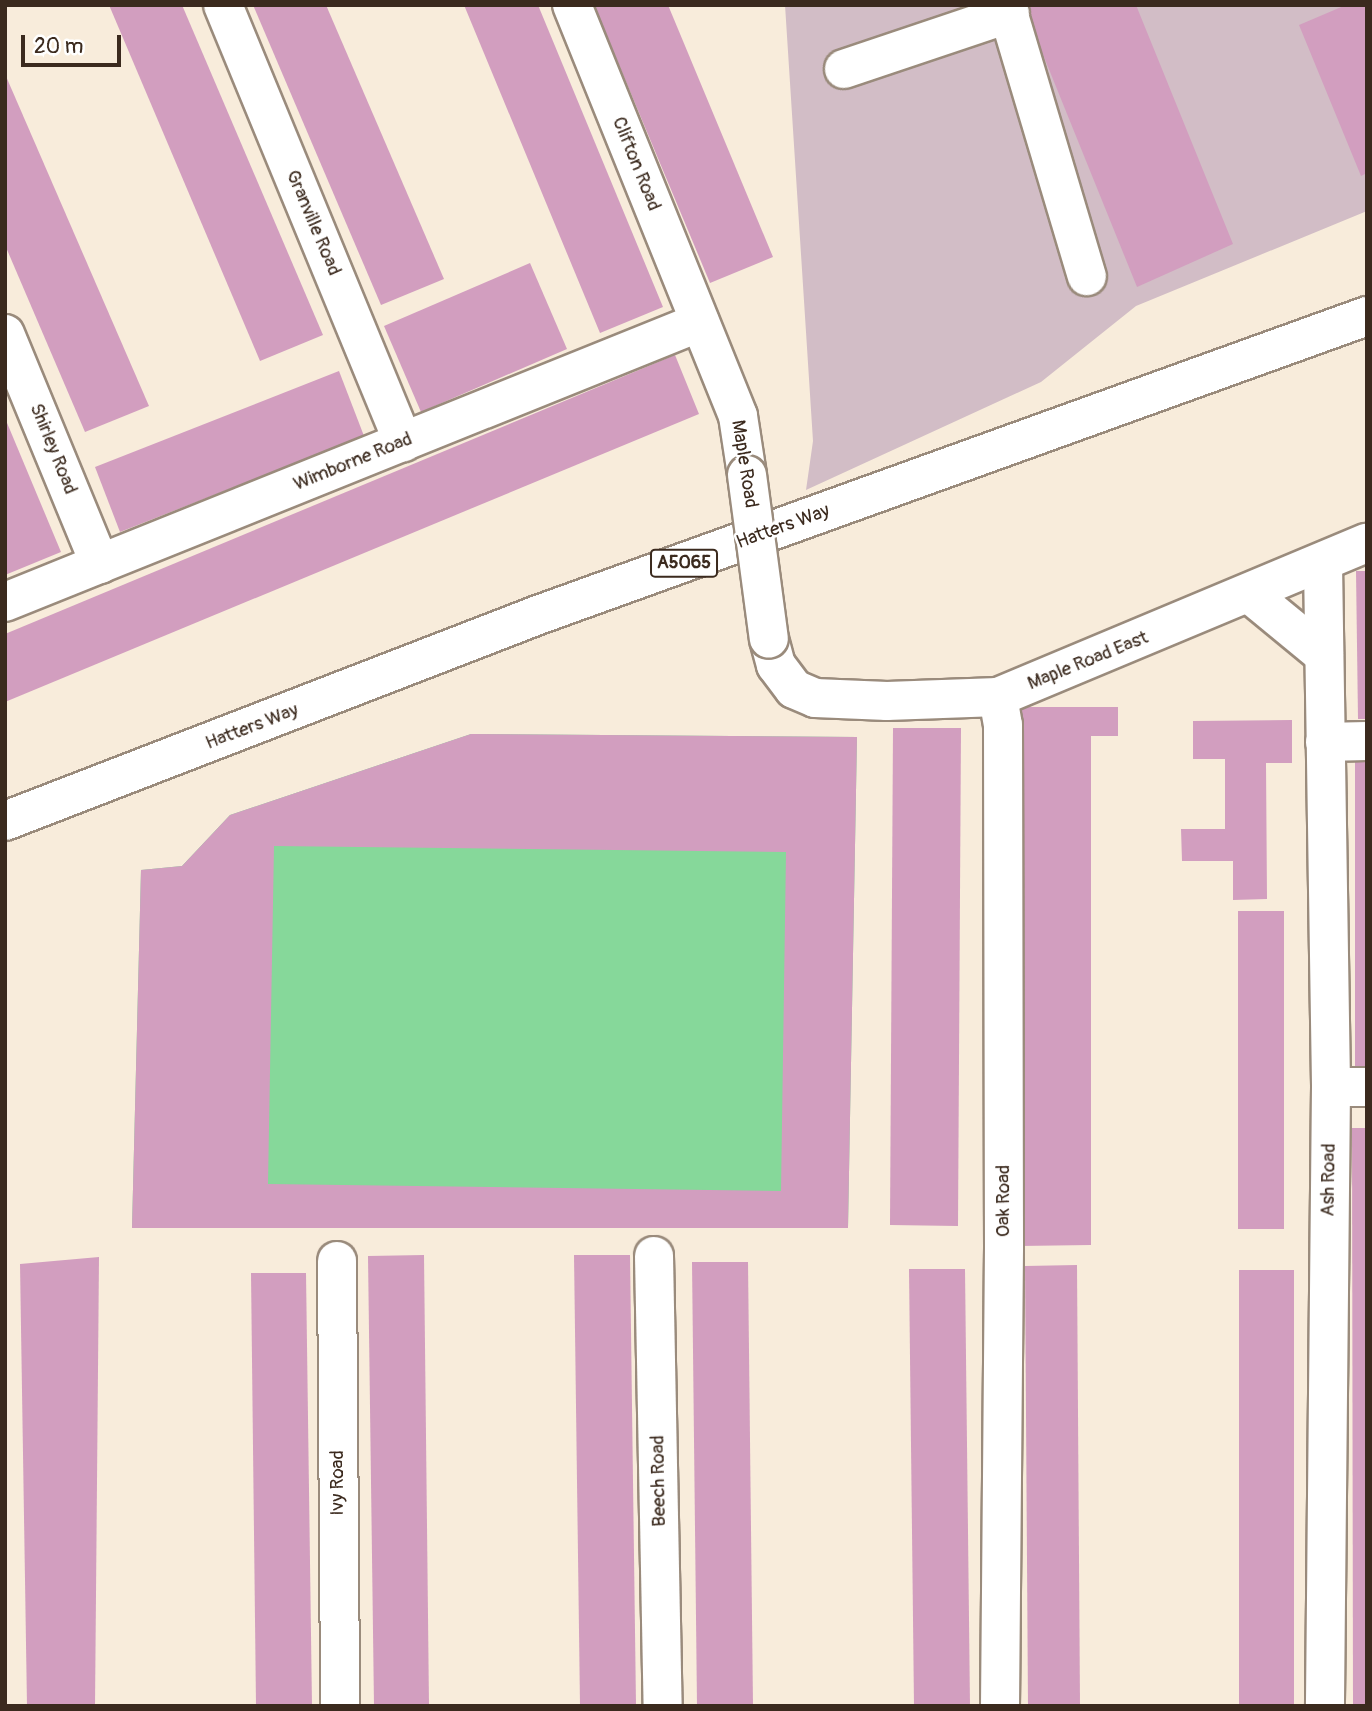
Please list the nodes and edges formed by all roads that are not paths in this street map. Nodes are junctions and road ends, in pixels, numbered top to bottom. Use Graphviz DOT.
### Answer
graph roads {
  1 [pos="223,5"];
  2 [pos="572,5"];
  3 [pos="1008,9"];
  4 [pos="844,69"];
  5 [pos="1087,276"];
  6 [pos="1367,316"];
  7 [pos="700,322"];
  8 [pos="5,334"];
  9 [pos="403,442"];
  10 [pos="1367,543"];
  11 [pos="100,564"];
  12 [pos="1322,564"];
  13 [pos="1251,595"];
  14 [pos="5,602"];
  15 [pos="1324,655"];
  16 [pos="794,689"];
  17 [pos="998,697"];
  18 [pos="1367,741"];
  19 [pos="1325,742"];
  20 [pos="5,821"];
  21 [pos="1349,1087"];
  22 [pos="654,1256"];
  23 [pos="337,1261"];
  24 [pos="340,1706"];
  25 [pos="663,1706"];
  26 [pos="1000,1706"];
  27 [pos="1325,1706"];
  1 -- 9 [label="street, Granville Road"];
  2 -- 7 [label="street, Clifton Road"];
  3 -- 4 [label="street"];
  3 -- 5 [label="street"];
  6 -- 20 [label="street, Hatters Way / A5065"];
  7 -- 9 [label="street, Wimborne Road"];
  7 -- 16 [label="street, Maple Road, bridge"];
  8 -- 11 [label="street, Shirley Road"];
  9 -- 11 [label="street, Wimborne Road"];
  10 -- 12 [label="street, Maple Road East"];
  11 -- 14 [label="street, Wimborne Road"];
  12 -- 13 [label="street, Maple Road East"];
  12 -- 15 [label="street, Ash Road"];
  13 -- 15 [label="street"];
  13 -- 17 [label="street, Maple Road East"];
  15 -- 19 [label="street, Ash Road"];
  16 -- 17 [label="street, Maple Road East"];
  17 -- 26 [label="street, Oak Road"];
  18 -- 19 [label="street"];
  19 -- 21 [label="street, Ash Road"];
  21 -- 27 [label="street, Ash Road"];
  22 -- 25 [label="street, Beech Road"];
  23 -- 24 [label="street, Ivy Road"];
}
